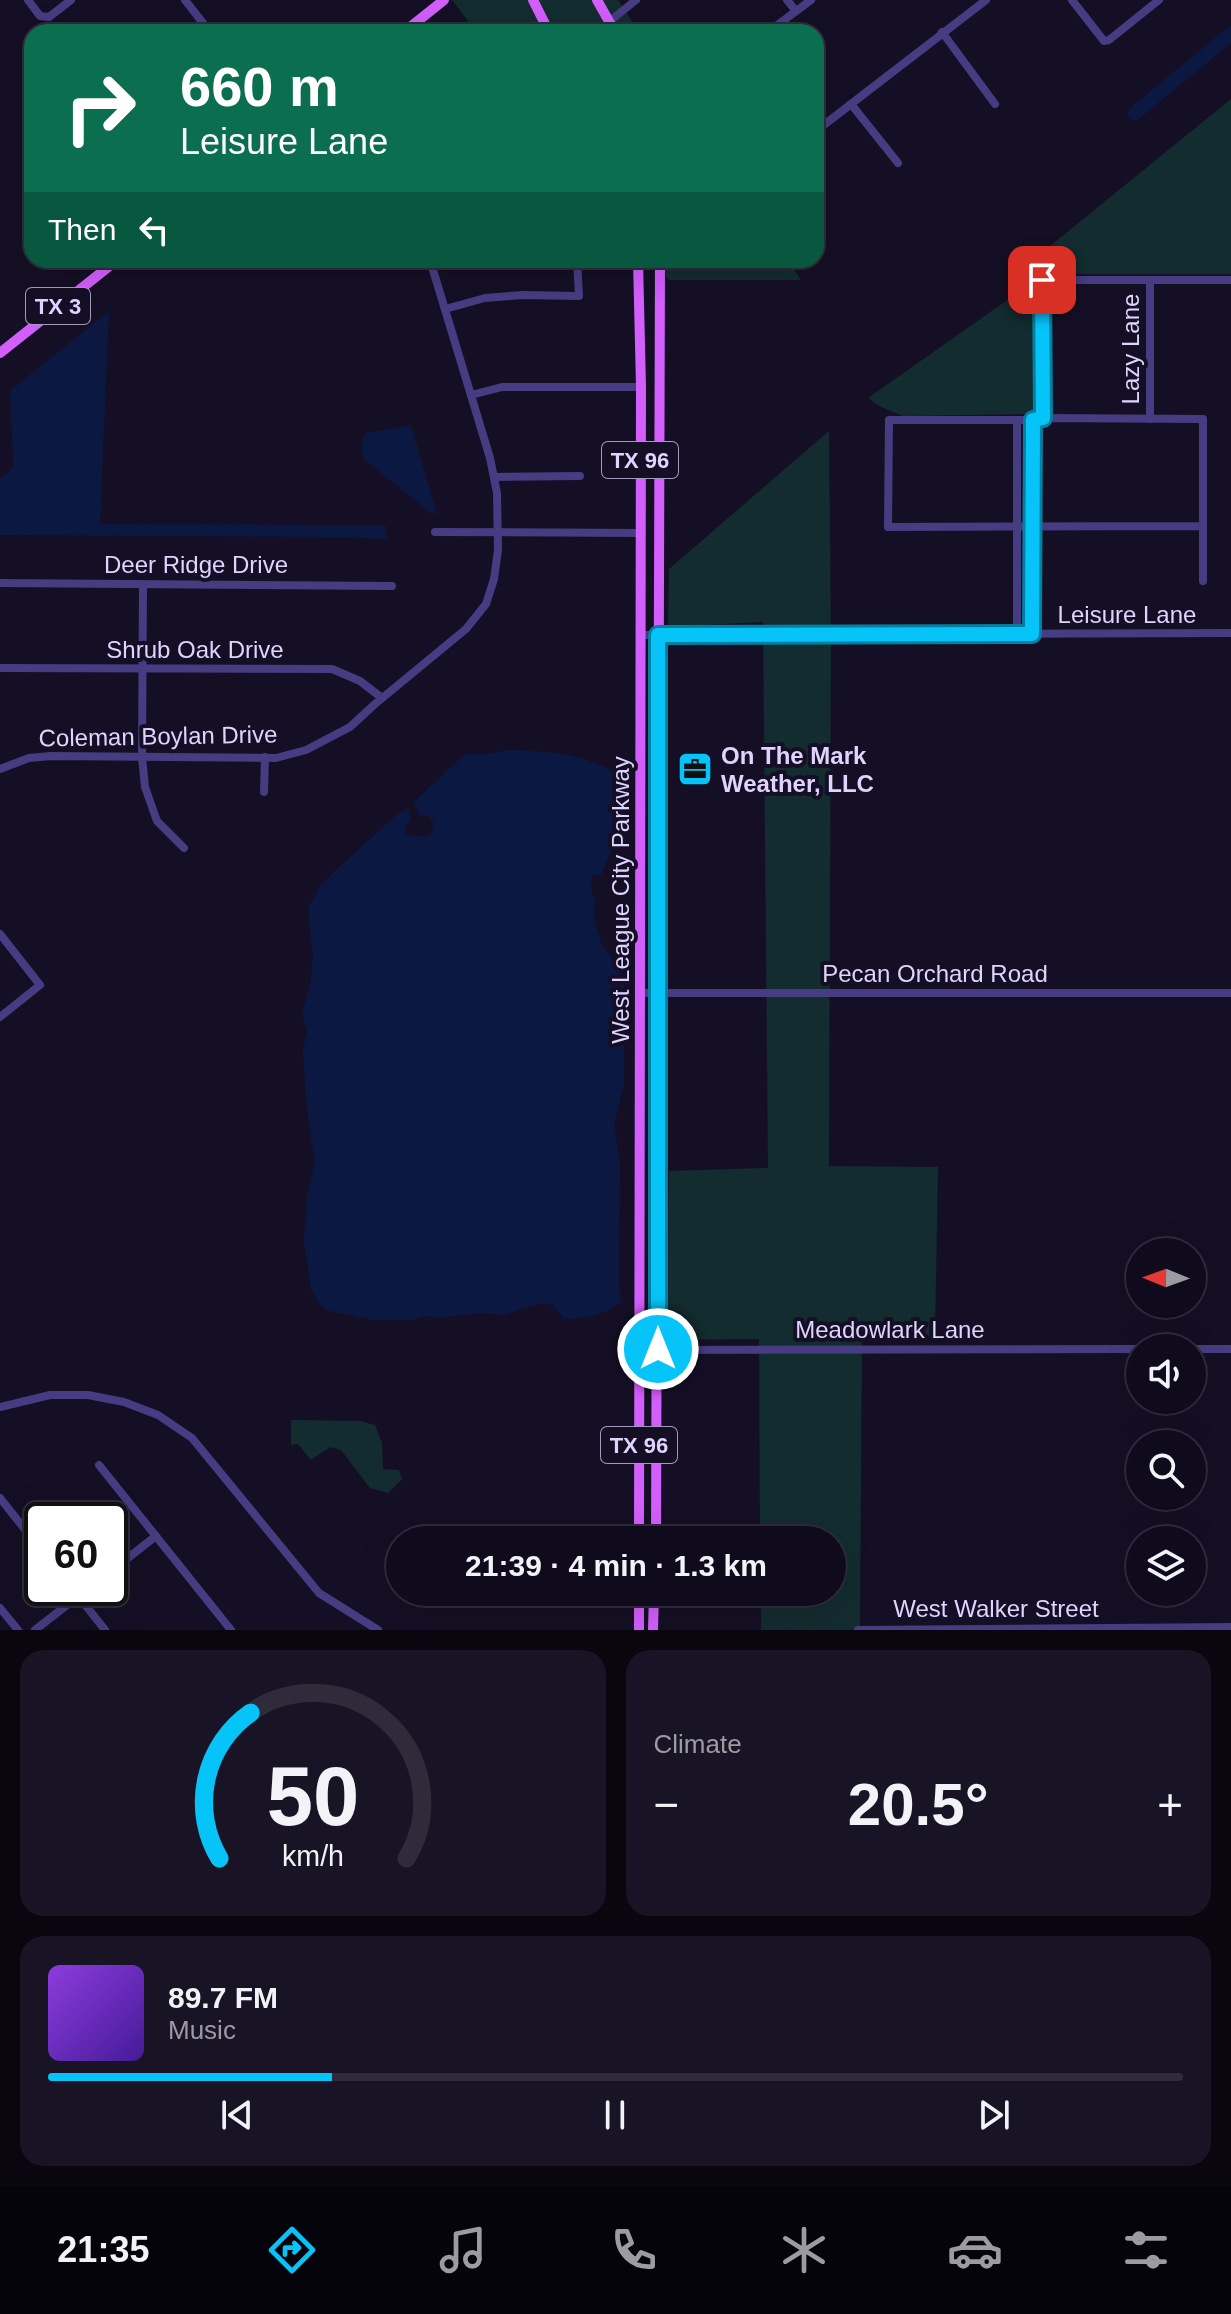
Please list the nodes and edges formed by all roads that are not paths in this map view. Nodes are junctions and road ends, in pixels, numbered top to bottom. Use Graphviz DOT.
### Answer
graph roads {
  1 [pos="28,0"];
  2 [pos="71,0"];
  3 [pos="185,0"];
  4 [pos="444,0"];
  5 [pos="533,0"];
  6 [pos="597,0"];
  7 [pos="636,0"];
  8 [pos="787,0"];
  9 [pos="811,0"];
  10 [pos="986,0"];
  11 [pos="1072,0"];
  12 [pos="1159,0"];
  13 [pos="796,11"];
  14 [pos="204,24"];
  15 [pos="414,24"];
  16 [pos="545,24"];
  17 [pos="610,24"];
  18 [pos="615,24"];
  19 [pos="779,24"];
  20 [pos="942,32"];
  21 [pos="851,104"];
  22 [pos="995,104"];
  23 [pos="824,125"];
  24 [pos="898,163"];
  25 [pos="107,268"];
  26 [pos="432,268"];
  27 [pos="577,268"];
  28 [pos="638,268"];
  29 [pos="660,268"];
  30 [pos="1029,280"];
  31 [pos="1042,280"];
  32 [pos="1150,280"];
  33 [pos="1231,280"];
  34 [pos="445,309"];
  35 [pos="0,353"];
  36 [pos="641,387"];
  37 [pos="660,387"];
  38 [pos="471,395"];
  39 [pos="1043,418"];
  40 [pos="1150,419"];
  41 [pos="1017,420"];
  42 [pos="1033,420"];
  43 [pos="580,476"];
  44 [pos="494,477"];
  45 [pos="1203,526"];
  46 [pos="1017,527"];
  47 [pos="1032,527"];
  48 [pos="435,532"];
  49 [pos="499,532"];
  50 [pos="640,533"];
  51 [pos="1203,581"];
  52 [pos="0,583"];
  53 [pos="143,584"];
  54 [pos="392,586"];
  55 [pos="1231,633"];
  56 [pos="1017,634"];
  57 [pos="1032,634"];
  58 [pos="640,635"];
  59 [pos="658,635"];
  60 [pos="0,668"];
  61 [pos="143,669"];
  62 [pos="382,698"];
  63 [pos="142,757"];
  64 [pos="265,757"];
  65 [pos="1,765"];
  66 [pos="264,792"];
  67 [pos="184,848"];
  68 [pos="0,934"];
  69 [pos="640,993"];
  70 [pos="659,993"];
  71 [pos="1231,993"];
  72 [pos="0,1017"];
  73 [pos="658,1349"];
  74 [pos="1126,1349"];
  75 [pos="1206,1349"];
  76 [pos="1231,1349"];
  77 [pos="639,1350"];
  78 [pos="0,1407"];
  79 [pos="99,1465"];
  80 [pos="0,1498"];
  81 [pos="639,1526"];
  82 [pos="656,1526"];
  83 [pos="24,1528"];
  84 [pos="156,1536"];
  85 [pos="128,1558"];
  86 [pos="66,1606"];
  87 [pos="85,1606"];
  88 [pos="639,1606"];
  89 [pos="654,1606"];
  90 [pos="0,1608"];
  91 [pos="1231,1627"];
  92 [pos="18,1630"];
  93 [pos="35,1630"];
  94 [pos="105,1630"];
  95 [pos="231,1630"];
  96 [pos="378,1630"];
  97 [pos="639,1630"];
  98 [pos="653,1630"];
  99 [pos="858,1630"];
  1 -- 2 [label="street"];
  3 -- 14 [label="street"];
  4 -- 15 [label="main road"];
  5 -- 16 [label="main road"];
  6 -- 17 [label="main road"];
  7 -- 18 [label="street"];
  8 -- 13 [label="street"];
  9 -- 13 [label="street"];
  10 -- 20 [label="street"];
  11 -- 12 [label="street"];
  13 -- 19 [label="street"];
  20 -- 21 [label="street"];
  20 -- 22 [label="street"];
  21 -- 23 [label="street"];
  21 -- 24 [label="street"];
  25 -- 35 [label="main road, TX 3"];
  26 -- 34 [label="street, Coleman Boylan Drive"];
  27 -- 34 [label="street"];
  28 -- 36 [label="main road, West League City Parkway / TX 96"];
  29 -- 37 [label="main road, West League City Parkway / TX 96"];
  30 -- 31 [label="street"];
  31 -- 32 [label="street"];
  31 -- 39 [label="street"];
  32 -- 33 [label="street"];
  32 -- 40 [label="street, Lazy Lane"];
  34 -- 38 [label="street, Coleman Boylan Drive"];
  36 -- 37 [label="main road"];
  36 -- 38 [label="street"];
  36 -- 50 [label="main road, West League City Parkway / TX 96"];
  37 -- 59 [label="main road, West League City Parkway / TX 96"];
  38 -- 44 [label="street, Coleman Boylan Drive"];
  39 -- 40 [label="street"];
  39 -- 42 [label="street"];
  40 -- 45 [label="street"];
  41 -- 42 [label="street"];
  41 -- 46 [label="street"];
  41 -- 46 [label="street"];
  42 -- 47 [label="street"];
  43 -- 44 [label="street"];
  44 -- 49 [label="street, Coleman Boylan Drive"];
  45 -- 47 [label="street"];
  45 -- 51 [label="street"];
  46 -- 47 [label="street"];
  46 -- 56 [label="street"];
  47 -- 57 [label="street"];
  48 -- 49 [label="street"];
  49 -- 50 [label="street"];
  49 -- 62 [label="street, Coleman Boylan Drive"];
  50 -- 58 [label="main road, West League City Parkway / TX 96"];
  52 -- 53 [label="street, Deer Ridge Drive"];
  53 -- 54 [label="street, Deer Ridge Drive"];
  53 -- 61 [label="street"];
  55 -- 57 [label="street, Leisure Lane"];
  56 -- 57 [label="street, Leisure Lane"];
  56 -- 59 [label="street, Leisure Lane"];
  58 -- 59 [label="street, Leisure Lane"];
  58 -- 69 [label="main road, West League City Parkway / TX 96"];
  59 -- 70 [label="main road, West League City Parkway / TX 96"];
  60 -- 61 [label="street, Shrub Oak Drive"];
  61 -- 62 [label="street, Shrub Oak Drive"];
  61 -- 63 [label="street"];
  62 -- 64 [label="street, Coleman Boylan Drive"];
  63 -- 64 [label="street, Coleman Boylan Drive"];
  63 -- 65 [label="street, Coleman Boylan Drive"];
  63 -- 67 [label="street"];
  64 -- 66 [label="street"];
  68 -- 72 [label="street"];
  69 -- 70 [label="street, Pecan Orchard Road"];
  69 -- 77 [label="main road, West League City Parkway / TX 96"];
  70 -- 71 [label="street, Pecan Orchard Road"];
  70 -- 73 [label="main road, West League City Parkway / TX 96"];
  73 -- 74 [label="street, Meadowlark Lane"];
  73 -- 77 [label="street, Meadowlark Lane"];
  73 -- 82 [label="main road, West League City Parkway / TX 96"];
  75 -- 76 [label="street"];
  77 -- 81 [label="main road, West League City Parkway / TX 96"];
  78 -- 96 [label="street"];
  79 -- 84 [label="street"];
  80 -- 83 [label="street"];
  84 -- 85 [label="street"];
  84 -- 95 [label="street"];
  86 -- 93 [label="street"];
  87 -- 94 [label="street"];
  88 -- 97 [label="main road"];
  89 -- 98 [label="main road"];
  90 -- 92 [label="street"];
  91 -- 99 [label="street, West Walker Street"];
}
